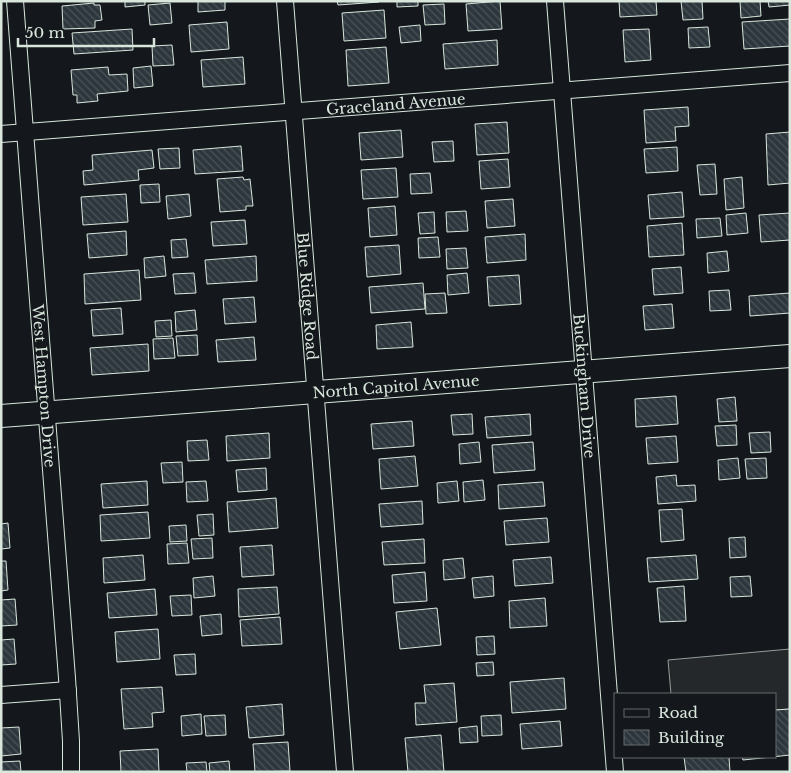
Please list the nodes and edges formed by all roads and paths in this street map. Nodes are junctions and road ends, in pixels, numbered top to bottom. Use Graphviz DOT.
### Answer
graph roads {
  1 [pos="15,1"];
  2 [pos="285,1"];
  3 [pos="555,1"];
  4 [pos="790,73"];
  5 [pos="562,91"];
  6 [pos="293,112"];
  7 [pos="25,132"];
  8 [pos="1,134"];
  9 [pos="790,356"];
  10 [pos="584,371"];
  11 [pos="316,392"];
  12 [pos="47,413"];
  13 [pos="1,416"];
  14 [pos="68,690"];
  15 [pos="1,695"];
  16 [pos="614,747"];
  17 [pos="615,758"];
  18 [pos="71,772"];
  19 [pos="345,772"];
  20 [pos="616,772"];
  1 -- 7 [label="street, West Hampton Drive"];
  2 -- 6 [label="street, Blue Ridge Road"];
  3 -- 5 [label="street, Buckingham Drive"];
  4 -- 5 [label="street, Graceland Avenue"];
  5 -- 6 [label="street, Graceland Avenue"];
  5 -- 10 [label="street, Buckingham Drive"];
  6 -- 7 [label="street, Graceland Avenue"];
  6 -- 11 [label="street, Blue Ridge Road"];
  7 -- 8 [label="street, Graceland Avenue"];
  7 -- 12 [label="street, West Hampton Drive"];
  9 -- 10 [label="main road, North Capitol Avenue"];
  10 -- 11 [label="main road, North Capitol Avenue"];
  10 -- 16 [label="street, Buckingham Drive"];
  11 -- 12 [label="main road, North Capitol Avenue"];
  11 -- 19 [label="street, Blue Ridge Road"];
  12 -- 13 [label="main road, North Capitol Avenue"];
  12 -- 14 [label="street, West Hampton Drive"];
  14 -- 15 [label="street"];
  14 -- 18 [label="street, West Hampton Drive"];
  17 -- 20 [label="street, Buckingham Drive"];
}
